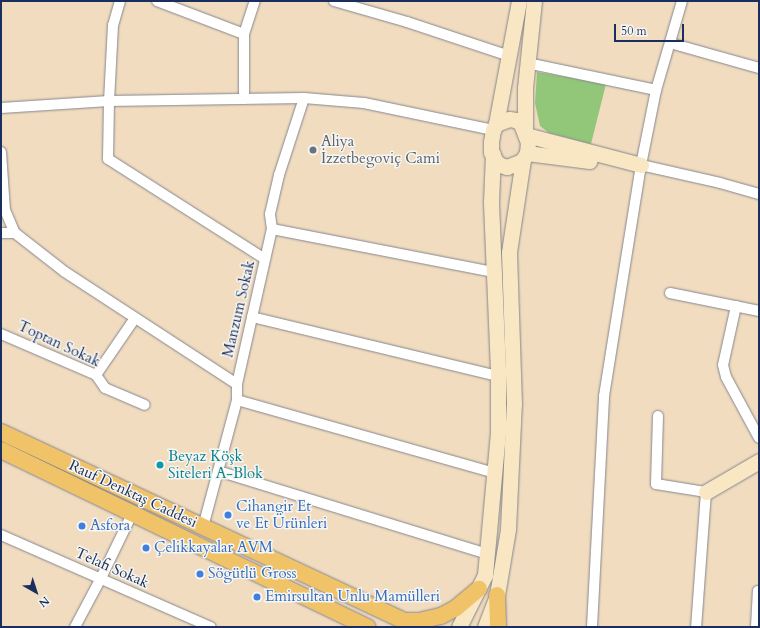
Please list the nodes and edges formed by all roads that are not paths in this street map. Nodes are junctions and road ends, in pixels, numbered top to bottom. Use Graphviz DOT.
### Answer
graph roads {
  1 [pos="120,1"];
  2 [pos="157,1"];
  3 [pos="255,1"];
  4 [pos="334,1"];
  5 [pos="519,1"];
  6 [pos="534,1"];
  7 [pos="682,1"];
  8 [pos="244,34"];
  9 [pos="670,43"];
  10 [pos="509,56"];
  11 [pos="527,62"];
  12 [pos="759,68"];
  13 [pos="656,90"];
  14 [pos="304,98"];
  15 [pos="244,99"];
  16 [pos="109,101"];
  17 [pos="1,108"];
  18 [pos="494,127"];
  19 [pos="526,134"];
  20 [pos="1,152"];
  21 [pos="493,154"];
  22 [pos="525,156"];
  23 [pos="641,165"];
  24 [pos="759,194"];
  25 [pos="272,228"];
  26 [pos="1,233"];
  27 [pos="15,233"];
  28 [pos="265,259"];
  29 [pos="494,272"];
  30 [pos="670,293"];
  31 [pos="736,306"];
  32 [pos="759,311"];
  33 [pos="252,317"];
  34 [pos="135,318"];
  35 [pos="1,334"];
  36 [pos="96,375"];
  37 [pos="498,376"];
  38 [pos="237,384"];
  39 [pos="237,400"];
  40 [pos="145,405"];
  41 [pos="658,416"];
  42 [pos="1,432"];
  43 [pos="759,438"];
  44 [pos="1,450"];
  45 [pos="759,461"];
  46 [pos="218,471"];
  47 [pos="494,473"];
  48 [pos="706,492"];
  49 [pos="133,512"];
  50 [pos="203,527"];
  51 [pos="1,535"];
  52 [pos="488,554"];
  53 [pos="100,580"];
  54 [pos="479,589"];
  55 [pos="758,591"];
  56 [pos="497,595"];
  57 [pos="410,624"];
  58 [pos="363,626"];
  59 [pos="75,627"];
  60 [pos="211,627"];
  61 [pos="459,627"];
  62 [pos="485,627"];
  63 [pos="498,627"];
  64 [pos="592,627"];
  65 [pos="696,627"];
  66 [pos="756,627"];
  1 -- 16 [label="street"];
  2 -- 8 [label="street"];
  3 -- 8 [label="street"];
  4 -- 10 [label="street"];
  5 -- 10 [label="street"];
  6 -- 11 [label="street"];
  7 -- 9 [label="street"];
  8 -- 15 [label="street"];
  9 -- 12 [label="street"];
  9 -- 13 [label="street"];
  10 -- 18 [label="street"];
  11 -- 13 [label="street"];
  11 -- 19 [label="street"];
  13 -- 23 [label="street"];
  14 -- 15 [label="street"];
  14 -- 18 [label="street"];
  14 -- 25 [label="street, Manzum Sokak"];
  15 -- 16 [label="street"];
  16 -- 17 [label="street"];
  16 -- 28 [label="street"];
  18 -- 19 [label="street"];
  18 -- 21 [label="street"];
  19 -- 22 [label="street"];
  19 -- 23 [label="street"];
  20 -- 27 [label="street"];
  21 -- 22 [label="street"];
  21 -- 29 [label="street"];
  22 -- 23 [label="street"];
  22 -- 56 [label="street"];
  23 -- 24 [label="street"];
  23 -- 64 [label="street"];
  25 -- 28 [label="street, Manzum Sokak"];
  25 -- 29 [label="street"];
  26 -- 27 [label="street"];
  27 -- 34 [label="street"];
  28 -- 33 [label="street, Manzum Sokak"];
  29 -- 37 [label="street"];
  30 -- 31 [label="street"];
  31 -- 32 [label="street"];
  31 -- 43 [label="street"];
  33 -- 37 [label="street"];
  33 -- 38 [label="street, Manzum Sokak"];
  34 -- 36 [label="street"];
  34 -- 38 [label="street"];
  35 -- 36 [label="street, Toptan Sokak"];
  36 -- 40 [label="street, Toptan Sokak"];
  37 -- 47 [label="street"];
  38 -- 39 [label="street, Manzum Sokak"];
  39 -- 46 [label="street, Manzum Sokak"];
  39 -- 47 [label="street"];
  41 -- 48 [label="street"];
  42 -- 50 [label="main road, Rauf Denktaş Caddesi"];
  44 -- 49 [label="main road, Rauf Denktaş Caddesi"];
  45 -- 48 [label="street"];
  46 -- 50 [label="street, Manzum Sokak"];
  46 -- 52 [label="street"];
  47 -- 52 [label="street"];
  48 -- 65 [label="street"];
  49 -- 53 [label="street"];
  49 -- 58 [label="main road, Rauf Denktaş Caddesi"];
  50 -- 57 [label="main road, Rauf Denktaş Caddesi"];
  51 -- 53 [label="street, Telafi Sokak"];
  52 -- 54 [label="street"];
  53 -- 59 [label="street"];
  53 -- 60 [label="street, Telafi Sokak"];
  54 -- 57 [label="main road"];
  54 -- 61 [label="street"];
  55 -- 66 [label="street"];
  56 -- 62 [label="street"];
  56 -- 63 [label="main road"];
}
